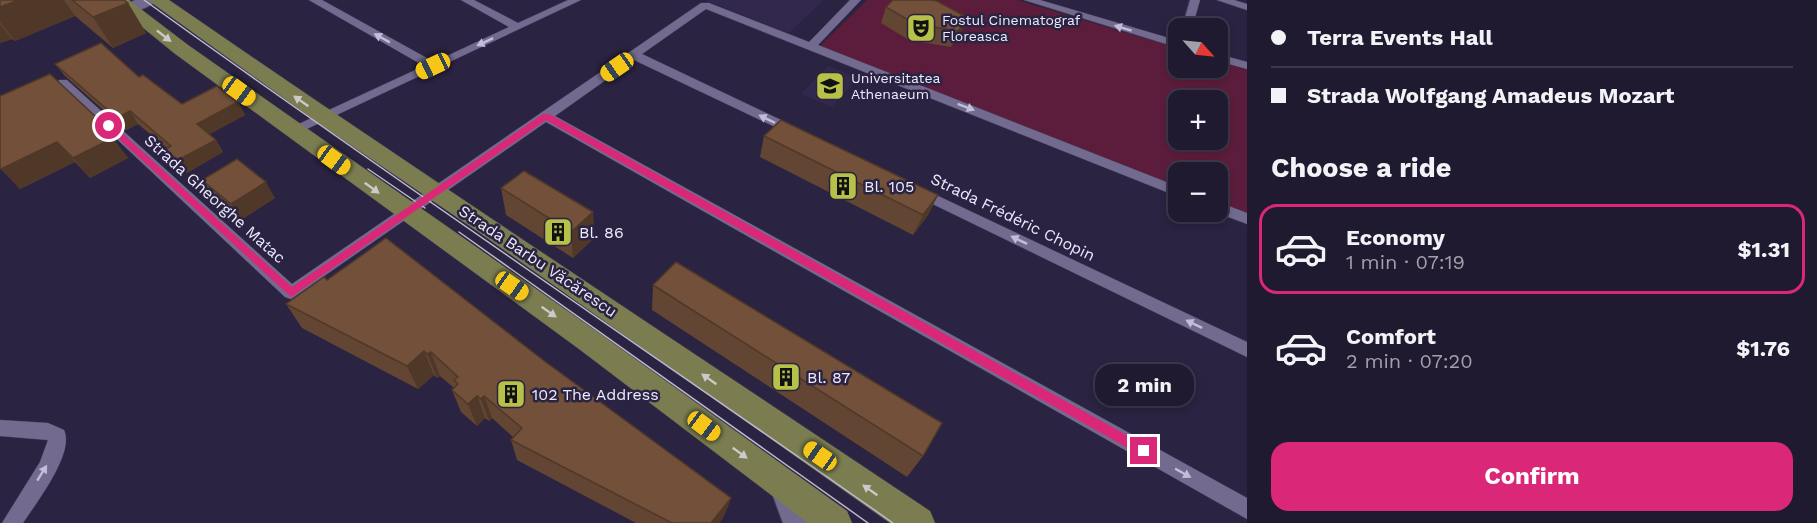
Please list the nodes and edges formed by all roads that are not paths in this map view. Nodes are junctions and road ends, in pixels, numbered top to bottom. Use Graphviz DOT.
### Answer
graph roads {
  1 [pos="158,0"];
  2 [pos="314,0"];
  3 [pos="466,0"];
  4 [pos="576,0"];
  5 [pos="856,0"];
  6 [pos="1029,0"];
  7 [pos="1195,0"];
  8 [pos="1222,0"];
  9 [pos="132,3"];
  10 [pos="1247,7"];
  11 [pos="1190,18"];
  12 [pos="518,27"];
  13 [pos="1168,42"];
  14 [pos="810,46"];
  15 [pos="634,55"];
  16 [pos="1228,60"];
  17 [pos="433,66"];
  18 [pos="1247,66"];
  19 [pos="63,83"];
  20 [pos="546,116"];
  21 [pos="324,117"];
  22 [pos="294,131"];
  23 [pos="807,138"];
  24 [pos="904,185"];
  25 [pos="1168,188"];
  26 [pos="436,193"];
  27 [pos="1228,211"];
  28 [pos="408,212"];
  29 [pos="1247,219"];
  30 [pos="1247,350"];
  31 [pos="0,428"];
  32 [pos="783,484"];
  33 [pos="1247,509"];
  34 [pos="12,523"];
  35 [pos="798,523"];
  36 [pos="836,523"];
  37 [pos="918,523"];
  21 -- 1 [label="main road, Strada Barbu Văcărescu, one-way"];
  17 -- 2 [label="street, one-way"];
  3 -- 12 [label="street"];
  4 -- 12 [label="street"];
  5 -- 14 [label="street"];
  13 -- 6 [label="street, one-way"];
  7 -- 11 [label="street"];
  8 -- 10 [label="street"];
  9 -- 22 [label="main road, Strada Barbu Văcărescu, one-way"];
  12 -- 17 [label="street, one-way"];
  14 -- 15 [label="street"];
  14 -- 25 [label="street, one-way"];
  15 -- 20 [label="street"];
  23 -- 15 [label="street, one-way"];
  16 -- 18 [label="street"];
  17 -- 21 [label="street"];
  19 -- 28 [label="street, Strada Gheorghe Matac"];
  20 -- 26 [label="street"];
  20 -- 33 [label="street, one-way"];
  21 -- 22 [label="street"];
  21 -- 26 [label="main road, Strada Barbu Văcărescu"];
  22 -- 28 [label="main road, Strada Barbu Văcărescu, one-way"];
  30 -- 24 [label="street, Strada Frédéric Chopin, one-way"];
  26 -- 28 [label="street"];
  37 -- 26 [label="main road, Strada Barbu Văcărescu, one-way"];
  27 -- 29 [label="street"];
  28 -- 32 [label="main road, Strada Barbu Văcărescu, one-way"];
  34 -- 31 [label="street, one-way"];
  32 -- 35 [label="street"];
  32 -- 36 [label="main road, Strada Barbu Văcărescu"];
}
